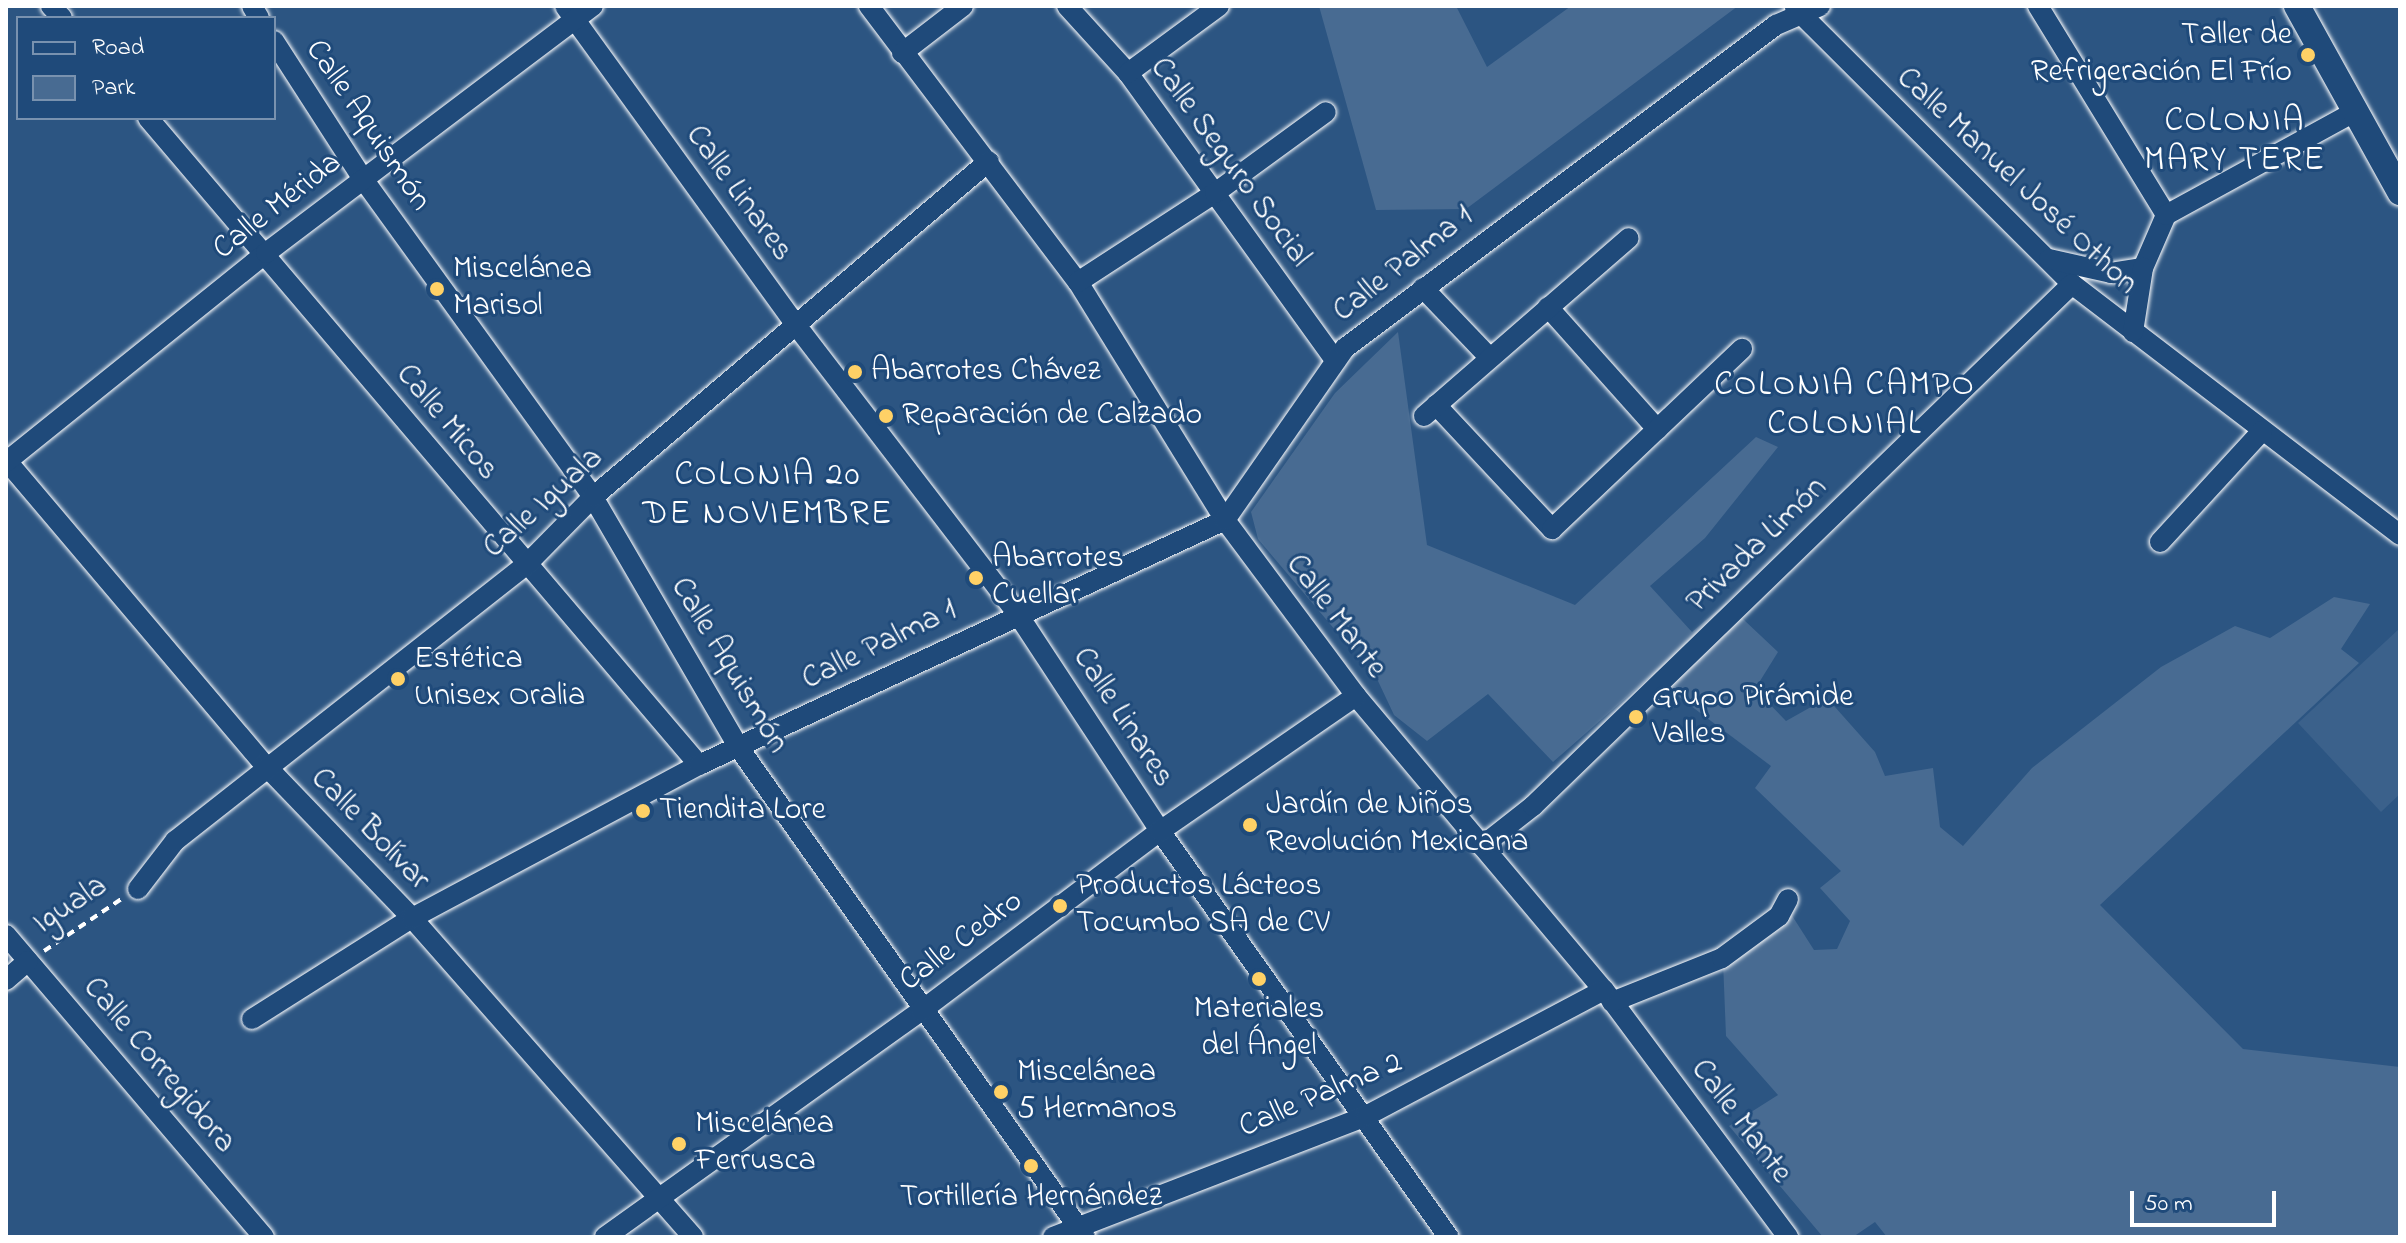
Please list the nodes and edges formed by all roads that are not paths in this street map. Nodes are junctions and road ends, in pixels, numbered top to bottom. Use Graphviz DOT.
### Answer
graph roads {
  1 [pos="593,6"];
  2 [pos="869,6"];
  3 [pos="963,6"];
  4 [pos="1067,6"];
  5 [pos="1219,6"];
  6 [pos="2038,6"];
  7 [pos="2301,8"];
  8 [pos="1805,10"];
  9 [pos="570,13"];
  10 [pos="276,44"];
  11 [pos="902,53"];
  12 [pos="1128,73"];
  13 [pos="1326,112"];
  14 [pos="2354,112"];
  15 [pos="150,120"];
  16 [pos="989,161"];
  17 [pos="363,179"];
  18 [pos="2400,192"];
  19 [pos="1215,193"];
  20 [pos="2166,215"];
  21 [pos="1629,238"];
  22 [pos="266,253"];
  23 [pos="2045,258"];
  24 [pos="2143,268"];
  25 [pos="1078,282"];
  26 [pos="2072,284"];
  27 [pos="1423,288"];
  28 [pos="1548,307"];
  29 [pos="796,325"];
  30 [pos="2133,332"];
  31 [pos="1742,349"];
  32 [pos="1489,357"];
  33 [pos="1336,361"];
  34 [pos="1657,429"];
  35 [pos="2262,431"];
  36 [pos="6,461"];
  37 [pos="593,497"];
  38 [pos="1225,520"];
  39 [pos="2400,535"];
  40 [pos="2160,542"];
  41 [pos="526,565"];
  42 [pos="1017,613"];
  43 [pos="1356,696"];
  44 [pos="739,748"];
  45 [pos="265,765"];
  46 [pos="699,765"];
  47 [pos="1160,831"];
  48 [pos="1482,846"];
  49 [pos="138,889"];
  50 [pos="1788,899"];
  51 [pos="412,918"];
  52 [pos="6,935"];
  53 [pos="28,961"];
  54 [pos="6,980"];
  55 [pos="1608,996"];
  56 [pos="921,1011"];
  57 [pos="252,1019"];
  58 [pos="1366,1116"];
  59 [pos="659,1195"];
  60 [pos="1080,1231"];
  61 [pos="264,1237"];
  62 [pos="605,1237"];
  63 [pos="693,1237"];
  64 [pos="1053,1237"];
  65 [pos="1448,1237"];
  66 [pos="1788,1237"];
  1 -- 9 [label="street, Calle Mérida"];
  2 -- 11 [label="street, Calle Mante"];
  3 -- 11 [label="street"];
  4 -- 12 [label="street, Calle Seguro Social"];
  5 -- 12 [label="street"];
  6 -- 20 [label="street"];
  7 -- 14 [label="main road"];
  8 -- 23 [label="street, Calle Manuel José Othon"];
  8 -- 27 [label="street, Calle Palma 1"];
  9 -- 17 [label="street, Calle Mérida"];
  9 -- 29 [label="street, Calle Linares"];
  10 -- 17 [label="street, Calle Aquismón"];
  11 -- 16 [label="street, Calle Mante"];
  12 -- 19 [label="street, Calle Seguro Social"];
  13 -- 19 [label="street"];
  14 -- 18 [label="main road"];
  14 -- 20 [label="street"];
  15 -- 22 [label="street, Calle Micos"];
  16 -- 25 [label="street, Calle Mante"];
  16 -- 29 [label="street, Calle Iguala"];
  17 -- 22 [label="street, Calle Mérida"];
  17 -- 37 [label="street, Calle Aquismón"];
  19 -- 25 [label="street"];
  19 -- 33 [label="street, Calle Seguro Social"];
  20 -- 24 [label="street"];
  21 -- 28 [label="street"];
  22 -- 36 [label="street, Calle Mérida"];
  22 -- 41 [label="street, Calle Micos"];
  23 -- 24 [label="street"];
  23 -- 26 [label="street, Calle Manuel José Othon"];
  24 -- 30 [label="street"];
  25 -- 38 [label="street, Calle Mante"];
  26 -- 30 [label="street, Calle Manuel José Othon"];
  26 -- 48 [label="street, Privada Limón"];
  27 -- 32 [label="street"];
  27 -- 33 [label="street, Calle Palma 1"];
  28 -- 32 [label="street"];
  28 -- 34 [label="street"];
  29 -- 37 [label="street, Calle Iguala"];
  29 -- 42 [label="street, Calle Linares"];
  30 -- 35 [label="street, Calle Manuel José Othon"];
  31 -- 34 [label="street"];
  32 -- 34 [label="street"];
  33 -- 38 [label="street, Calle Palma 1"];
  35 -- 39 [label="street, Calle Manuel José Othon"];
  35 -- 40 [label="street"];
  36 -- 45 [label="street, Calle Bolívar"];
  37 -- 41 [label="street, Calle Iguala"];
  37 -- 44 [label="street, Calle Aquismón"];
  38 -- 42 [label="street, Calle Palma 1"];
  38 -- 43 [label="street, Calle Mante"];
  41 -- 45 [label="street, Calle Iguala"];
  41 -- 46 [label="street, Calle Micos"];
  42 -- 44 [label="street, Calle Palma 1"];
  42 -- 47 [label="street, Calle Linares"];
  43 -- 47 [label="street, Calle Cedro"];
  43 -- 48 [label="street, Calle Mante"];
  44 -- 46 [label="street, Calle Palma 1"];
  44 -- 56 [label="street, Calle Aquismón"];
  45 -- 49 [label="street, Calle Iguala"];
  45 -- 51 [label="street, Calle Bolívar"];
  46 -- 51 [label="street, Calle Palma 1"];
  47 -- 56 [label="street, Calle Cedro"];
  47 -- 58 [label="street, Calle Linares"];
  48 -- 55 [label="street, Calle Mante"];
  50 -- 55 [label="street, Calle Palma 2"];
  51 -- 57 [label="street, Calle Palma 1"];
  51 -- 59 [label="street, Calle Bolívar"];
  52 -- 53 [label="street, Calle Corregidora"];
  53 -- 54 [label="street"];
  53 -- 61 [label="street, Calle Corregidora"];
  55 -- 58 [label="street, Calle Palma 2"];
  55 -- 66 [label="street, Calle Mante"];
  56 -- 59 [label="street, Calle Cedro"];
  56 -- 60 [label="street, Calle Aquismón"];
  58 -- 60 [label="street, Calle Palma 2"];
  58 -- 65 [label="street, Calle Linares"];
  59 -- 62 [label="street, Calle Cedro"];
  59 -- 63 [label="street, Calle Bolívar"];
  60 -- 64 [label="street, Calle Palma 2"];
}
